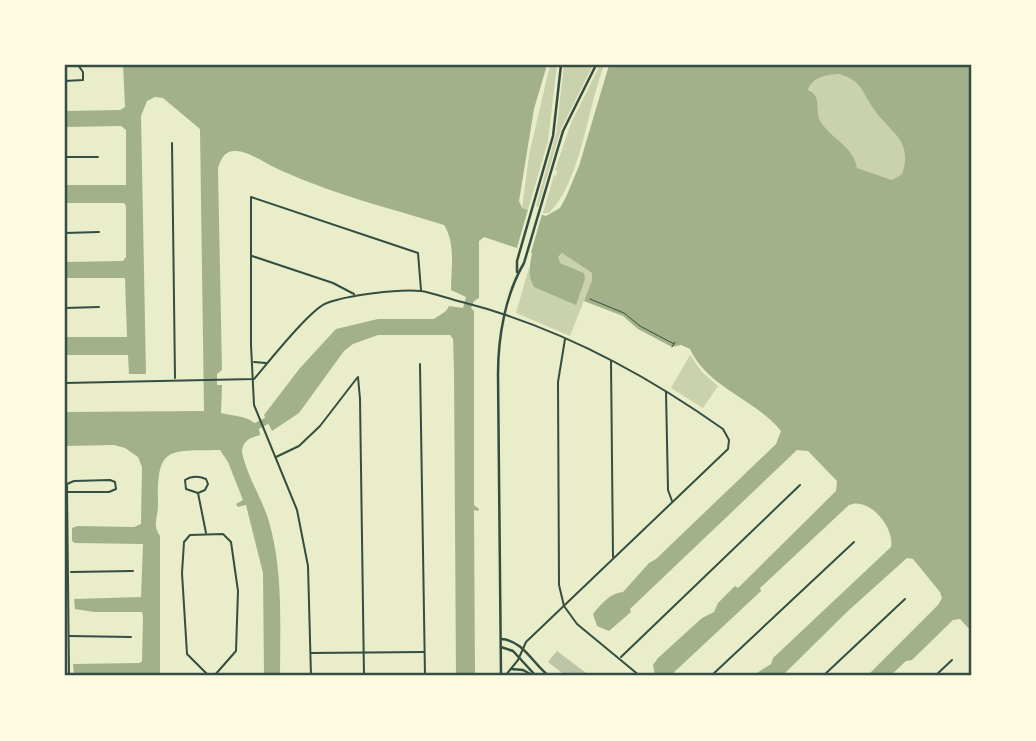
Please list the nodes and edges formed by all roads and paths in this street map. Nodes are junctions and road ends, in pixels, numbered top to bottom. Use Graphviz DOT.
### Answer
graph roads {
  1 [pos="78,65"];
  2 [pos="561,65"];
  3 [pos="596,65"];
  4 [pos="65,81"];
  5 [pos="172,143"];
  6 [pos="98,156"];
  7 [pos="65,157"];
  8 [pos="99,232"];
  9 [pos="65,233"];
  10 [pos="252,256"];
  11 [pos="517,275"];
  12 [pos="421,291"];
  13 [pos="355,295"];
  14 [pos="590,303"];
  15 [pos="99,307"];
  16 [pos="607,307"];
  17 [pos="65,308"];
  18 [pos="606,310"];
  19 [pos="625,313"];
  20 [pos="506,314"];
  21 [pos="623,316"];
  22 [pos="640,326"];
  23 [pos="638,329"];
  24 [pos="658,335"];
  25 [pos="565,338"];
  26 [pos="656,338"];
  27 [pos="673,344"];
  28 [pos="611,360"];
  29 [pos="252,361"];
  30 [pos="267,364"];
  31 [pos="420,364"];
  32 [pos="175,379"];
  33 [pos="254,379"];
  34 [pos="65,383"];
  35 [pos="666,391"];
  36 [pos="276,457"];
  37 [pos="800,485"];
  38 [pos="67,492"];
  39 [pos="198,493"];
  40 [pos="672,502"];
  41 [pos="206,534"];
  42 [pos="854,542"];
  43 [pos="613,558"];
  44 [pos="133,571"];
  45 [pos="69,572"];
  46 [pos="905,599"];
  47 [pos="564,606"];
  48 [pos="67,636"];
  49 [pos="131,637"];
  50 [pos="501,639"];
  51 [pos="501,648"];
  52 [pos="523,649"];
  53 [pos="425,652"];
  54 [pos="311,653"];
  55 [pos="363,654"];
  56 [pos="519,658"];
  57 [pos="621,658"];
  58 [pos="952,660"];
  59 [pos="511,669"];
  60 [pos="69,676"];
  61 [pos="209,676"];
  62 [pos="214,676"];
  63 [pos="311,676"];
  64 [pos="364,676"];
  65 [pos="425,676"];
  66 [pos="503,676"];
  67 [pos="535,676"];
  68 [pos="549,676"];
  69 [pos="640,676"];
  70 [pos="711,676"];
  71 [pos="823,676"];
  72 [pos="935,676"];
  1 -- 4 [label="street"];
  2 -- 11 [label="main road"];
  3 -- 11 [label="main road"];
  5 -- 32 [label="street"];
  6 -- 7 [label="street"];
  8 -- 9 [label="street"];
  10 -- 12 [label="street"];
  10 -- 13 [label="street"];
  10 -- 29 [label="street"];
  11 -- 20 [label="main road"];
  12 -- 13 [label="street"];
  12 -- 20 [label="street"];
  13 -- 30 [label="street"];
  14 -- 16 [label="path"];
  15 -- 17 [label="street"];
  16 -- 18 [label="path"];
  16 -- 19 [label="path"];
  19 -- 21 [label="path"];
  19 -- 22 [label="path"];
  20 -- 25 [label="street"];
  20 -- 50 [label="main road"];
  22 -- 23 [label="path"];
  22 -- 24 [label="path"];
  24 -- 26 [label="path"];
  24 -- 27 [label="path"];
  25 -- 28 [label="street"];
  25 -- 47 [label="street"];
  28 -- 35 [label="street"];
  28 -- 43 [label="street"];
  29 -- 30 [label="street"];
  29 -- 33 [label="street"];
  30 -- 33 [label="street"];
  31 -- 53 [label="street"];
  32 -- 33 [label="street"];
  32 -- 34 [label="street"];
  33 -- 36 [label="street"];
  35 -- 40 [label="street"];
  35 -- 40 [label="street"];
  36 -- 54 [label="street"];
  36 -- 55 [label="street"];
  37 -- 57 [label="street"];
  38 -- 38 [label="street"];
  38 -- 45 [label="street"];
  39 -- 39 [label="street"];
  39 -- 41 [label="street"];
  40 -- 43 [label="street"];
  41 -- 61 [label="street"];
  41 -- 62 [label="street"];
  42 -- 70 [label="street"];
  43 -- 47 [label="street"];
  44 -- 45 [label="street"];
  45 -- 48 [label="street"];
  46 -- 71 [label="street"];
  47 -- 52 [label="street"];
  47 -- 57 [label="street"];
  48 -- 49 [label="street"];
  48 -- 60 [label="street"];
  50 -- 51 [label="main road"];
  50 -- 52 [label="main road"];
  51 -- 56 [label="main road"];
  51 -- 66 [label="main road"];
  52 -- 56 [label="street"];
  52 -- 68 [label="main road"];
  53 -- 55 [label="street"];
  53 -- 65 [label="street"];
  54 -- 55 [label="street"];
  54 -- 63 [label="street"];
  55 -- 64 [label="street"];
  56 -- 59 [label="street"];
  56 -- 67 [label="main road"];
  57 -- 69 [label="street"];
  58 -- 72 [label="street"];
  59 -- 66 [label="street"];
  59 -- 67 [label="main road"];
}
